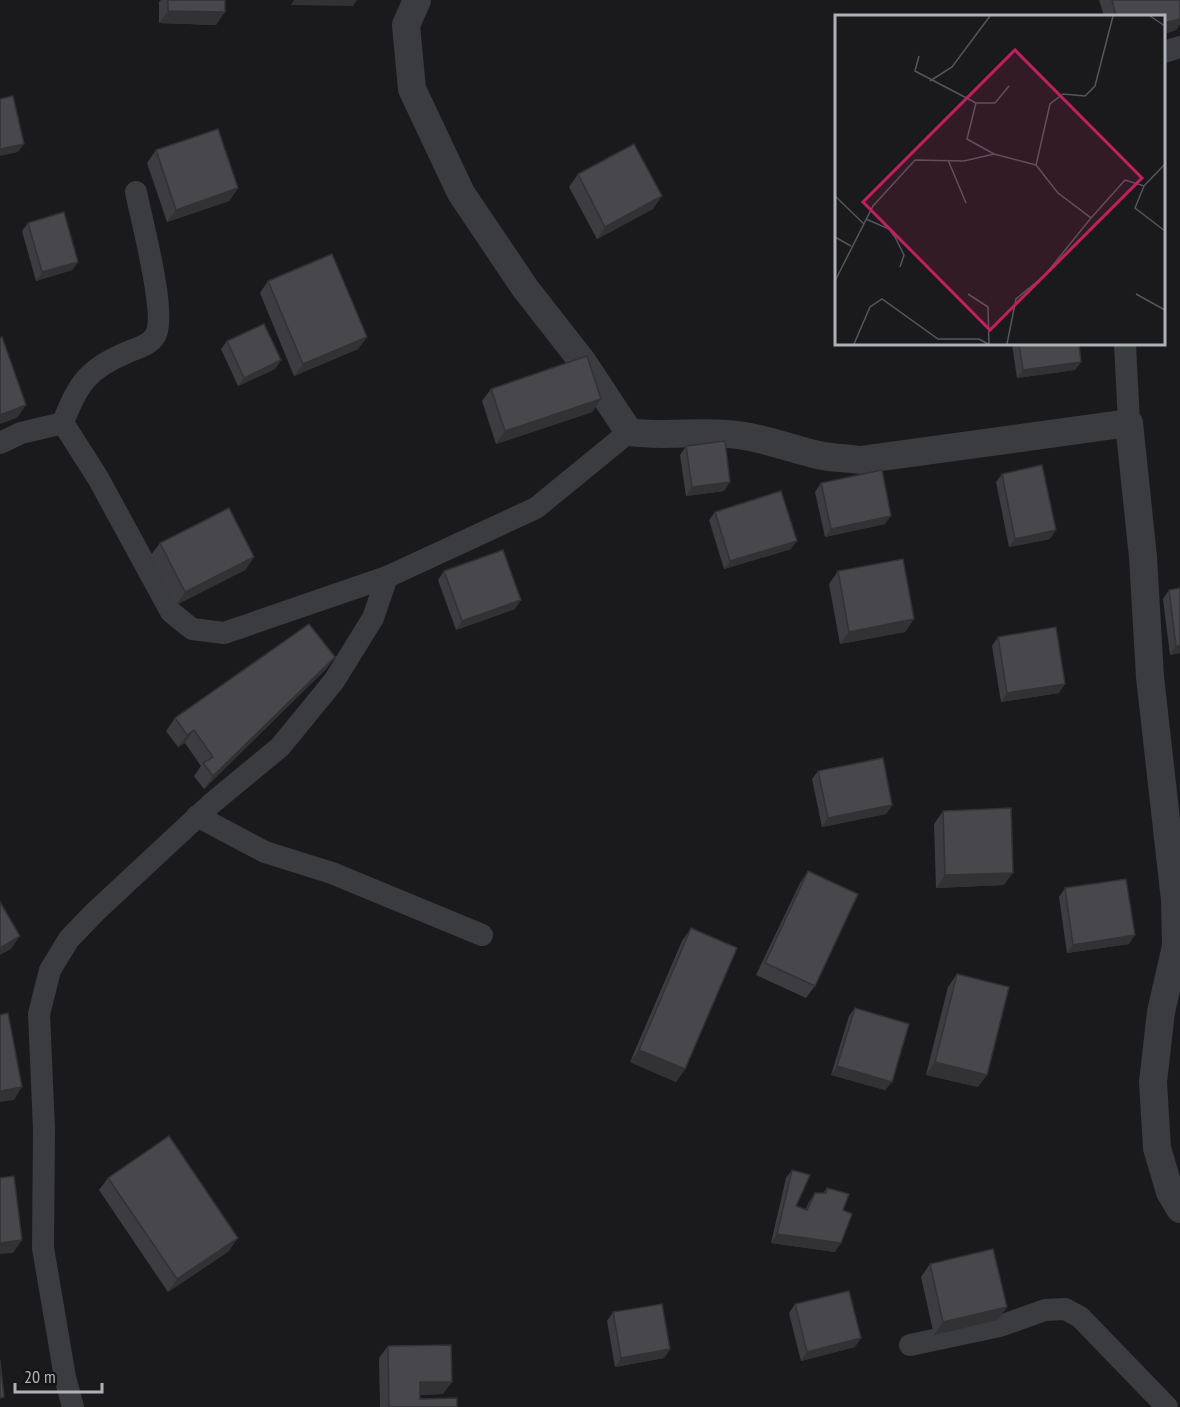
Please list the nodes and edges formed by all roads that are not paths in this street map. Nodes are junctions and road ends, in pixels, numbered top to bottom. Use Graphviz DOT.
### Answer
graph roads {
  1 [pos="417,0"];
  2 [pos="1180,47"];
  3 [pos="1165,52"];
  4 [pos="136,192"];
  5 [pos="1125,345"];
  6 [pos="63,423"];
  7 [pos="1130,423"];
  8 [pos="630,432"];
  9 [pos="0,443"];
  10 [pos="387,577"];
  11 [pos="197,816"];
  12 [pos="482,935"];
  13 [pos="1180,1209"];
  14 [pos="910,1345"];
  15 [pos="73,1407"];
  16 [pos="1167,1407"];
  1 -- 8 [label="street"];
  2 -- 3 [label="street"];
  4 -- 6 [label="street"];
  5 -- 7 [label="street"];
  6 -- 9 [label="street"];
  6 -- 10 [label="street"];
  7 -- 8 [label="street"];
  7 -- 13 [label="street"];
  8 -- 10 [label="street"];
  10 -- 11 [label="street"];
  11 -- 12 [label="street"];
  11 -- 15 [label="street"];
  14 -- 16 [label="street"];
}
